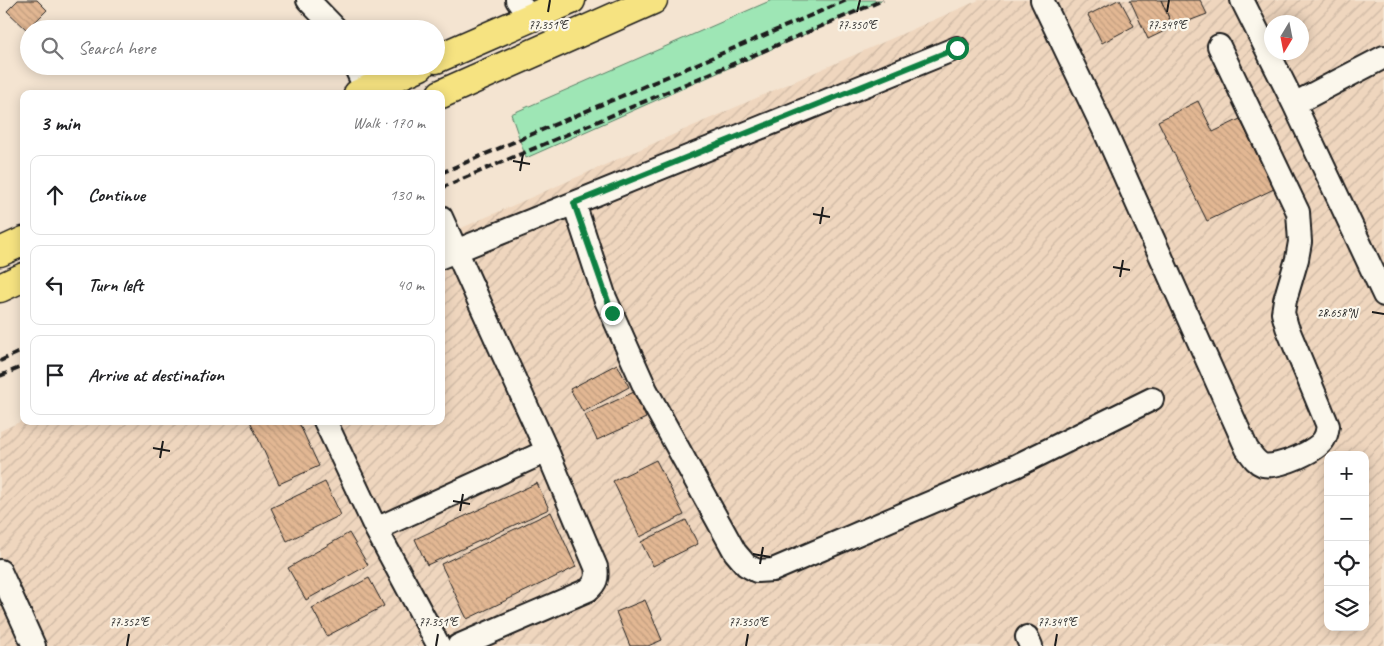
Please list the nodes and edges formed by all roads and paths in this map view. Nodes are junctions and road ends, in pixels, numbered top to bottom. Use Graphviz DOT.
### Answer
graph roads {
  1 [pos="308,0"];
  2 [pos="571,0"];
  3 [pos="653,0"];
  4 [pos="1042,0"];
  5 [pos="1242,0"];
  6 [pos="523,9"];
  7 [pos="327,20"];
  8 [pos="1219,46"];
  9 [pos="957,48"];
  10 [pos="445,54"];
  11 [pos="1384,57"];
  12 [pos="388,75"];
  13 [pos="360,83"];
  14 [pos="445,92"];
  15 [pos="1294,104"];
  16 [pos="574,203"];
  17 [pos="445,236"];
  18 [pos="20,243"];
  19 [pos="0,252"];
  20 [pos="449,254"];
  21 [pos="20,279"];
  22 [pos="0,288"];
  23 [pos="1384,294"];
  24 [pos="1152,399"];
  25 [pos="327,425"];
  26 [pos="547,451"];
  27 [pos="376,529"];
  28 [pos="0,570"];
  29 [pos="34,646"];
  30 [pos="439,646"];
  31 [pos="458,646"];
  1 -- 7 [label="street"];
  2 -- 6 [label="main road"];
  3 -- 14 [label="main road"];
  4 -- 8 [label="street"];
  5 -- 15 [label="street"];
  6 -- 10 [label="main road"];
  9 -- 16 [label="street"];
  11 -- 15 [label="street"];
  12 -- 13 [label="main road"];
  15 -- 23 [label="street"];
  16 -- 20 [label="street"];
  16 -- 24 [label="street"];
  17 -- 20 [label="street"];
  18 -- 19 [label="main road"];
  20 -- 26 [label="street"];
  21 -- 22 [label="main road"];
  25 -- 27 [label="street"];
  26 -- 27 [label="street"];
  26 -- 31 [label="street"];
  27 -- 30 [label="street"];
  28 -- 29 [label="street"];
}
